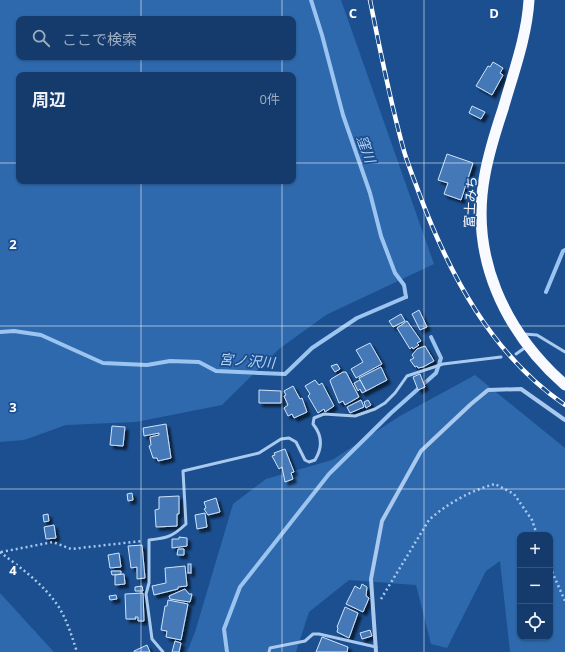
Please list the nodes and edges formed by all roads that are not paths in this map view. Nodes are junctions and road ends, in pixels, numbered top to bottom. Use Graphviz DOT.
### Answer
graph roads {
  1 [pos="529,0"];
  2 [pos="520,337"];
  3 [pos="528,346"];
  4 [pos="565,352"];
  5 [pos="516,354"];
  6 [pos="501,357"];
  7 [pos="565,385"];
  8 [pos="565,420"];
  9 [pos="376,647"];
  10 [pos="163,652"];
  11 [pos="269,652"];
  12 [pos="376,652"];
  1 -- 2 [label="highway, 富士みち"];
  2 -- 3 [label="highway, 富士みち"];
  2 -- 4 [label="lane"];
  3 -- 5 [label="lane"];
  3 -- 7 [label="highway, 富士みち"];
  6 -- 10 [label="lane"];
  8 -- 9 [label="street"];
  9 -- 11 [label="lane"];
  9 -- 12 [label="street"];
}
